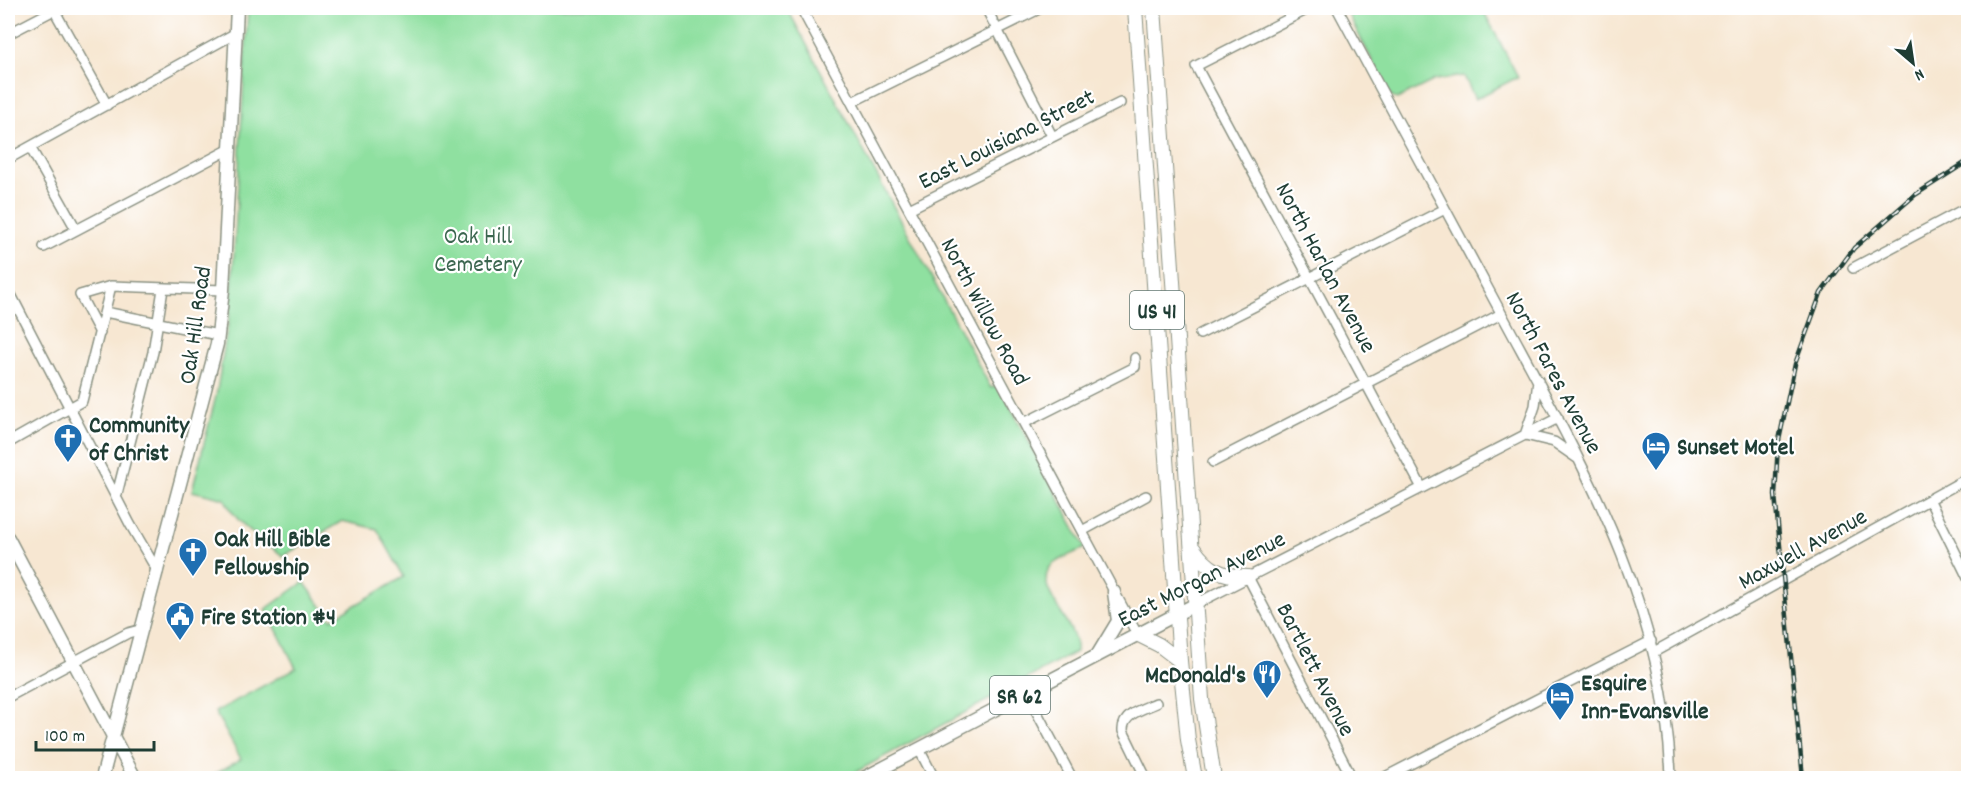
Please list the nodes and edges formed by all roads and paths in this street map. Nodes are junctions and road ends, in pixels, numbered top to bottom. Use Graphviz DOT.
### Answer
graph roads {
  1 [pos="237,8"];
  2 [pos="801,8"];
  3 [pos="986,8"];
  4 [pos="1041,8"];
  5 [pos="1135,8"];
  6 [pos="1154,8"];
  7 [pos="1310,8"];
  8 [pos="1337,8"];
  9 [pos="53,9"];
  10 [pos="998,30"];
  11 [pos="236,33"];
  12 [pos="8,34"];
  13 [pos="852,102"];
  14 [pos="1120,102"];
  15 [pos="107,105"];
  16 [pos="1052,136"];
  17 [pos="30,147"];
  18 [pos="230,149"];
  19 [pos="8,159"];
  20 [pos="1968,207"];
  21 [pos="909,209"];
  22 [pos="1445,209"];
  23 [pos="76,229"];
  24 [pos="44,247"];
  25 [pos="1853,268"];
  26 [pos="1310,278"];
  27 [pos="111,286"];
  28 [pos="8,289"];
  29 [pos="163,289"];
  30 [pos="223,290"];
  31 [pos="105,312"];
  32 [pos="1502,314"];
  33 [pos="159,323"];
  34 [pos="100,333"];
  35 [pos="1200,334"];
  36 [pos="218,335"];
  37 [pos="1135,362"];
  38 [pos="1538,380"];
  39 [pos="1367,382"];
  40 [pos="71,408"];
  41 [pos="1558,418"];
  42 [pos="1024,423"];
  43 [pos="1525,435"];
  44 [pos="8,442"];
  45 [pos="1581,461"];
  46 [pos="1213,462"];
  47 [pos="1968,478"];
  48 [pos="1422,488"];
  49 [pos="1146,496"];
  50 [pos="116,498"];
  51 [pos="1930,501"];
  52 [pos="1082,531"];
  53 [pos="8,538"];
  54 [pos="1192,546"];
  55 [pos="158,572"];
  56 [pos="1248,577"];
  57 [pos="1968,578"];
  58 [pos="1114,592"];
  59 [pos="1196,604"];
  60 [pos="1177,613"];
  61 [pos="142,629"];
  62 [pos="1137,634"];
  63 [pos="1651,641"];
  64 [pos="1654,652"];
  65 [pos="1097,655"];
  66 [pos="1180,661"];
  67 [pos="72,662"];
  68 [pos="1026,692"];
  69 [pos="8,697"];
  70 [pos="1156,703"];
  71 [pos="114,737"];
  72 [pos="919,749"];
  73 [pos="102,778"];
  74 [pos="135,778"];
  75 [pos="864,778"];
  76 [pos="934,778"];
  77 [pos="1072,778"];
  78 [pos="1146,778"];
  79 [pos="1195,778"];
  80 [pos="1214,778"];
  81 [pos="1352,778"];
  82 [pos="1383,778"];
  83 [pos="1671,778"];
  1 -- 11 [label="main road, Oak Hill Road"];
  2 -- 13 [label="street, North Willow Road"];
  3 -- 10 [label="street"];
  4 -- 10 [label="street"];
  5 -- 60 [label="highway, US 41"];
  6 -- 54 [label="highway, US 41"];
  7 -- 26 [label="street, North Harlan Avenue"];
  8 -- 22 [label="street, North Fares Avenue"];
  9 -- 12 [label="street"];
  9 -- 15 [label="street"];
  10 -- 13 [label="street"];
  10 -- 16 [label="street"];
  11 -- 15 [label="street"];
  11 -- 18 [label="main road, Oak Hill Road"];
  13 -- 21 [label="street, North Willow Road"];
  14 -- 16 [label="street, East Louisiana Street"];
  15 -- 17 [label="street"];
  16 -- 21 [label="street, East Louisiana Street"];
  17 -- 19 [label="street"];
  17 -- 23 [label="street"];
  18 -- 23 [label="street"];
  18 -- 30 [label="main road, Oak Hill Road"];
  20 -- 25 [label="street"];
  21 -- 42 [label="street, North Willow Road"];
  22 -- 26 [label="street"];
  22 -- 32 [label="street, North Fares Avenue"];
  23 -- 24 [label="street"];
  26 -- 35 [label="street"];
  26 -- 39 [label="street, North Harlan Avenue"];
  27 -- 29 [label="street"];
  27 -- 31 [label="street"];
  27 -- 34 [label="street"];
  28 -- 40 [label="street"];
  29 -- 30 [label="street"];
  29 -- 33 [label="street"];
  30 -- 36 [label="main road, Oak Hill Road"];
  31 -- 33 [label="street"];
  31 -- 34 [label="street"];
  32 -- 38 [label="street, North Fares Avenue"];
  32 -- 39 [label="street"];
  33 -- 36 [label="street"];
  33 -- 50 [label="street"];
  34 -- 40 [label="street"];
  36 -- 55 [label="main road, Oak Hill Road"];
  37 -- 42 [label="street"];
  38 -- 41 [label="street, North Fares Avenue"];
  38 -- 43 [label="street"];
  39 -- 46 [label="street"];
  39 -- 48 [label="street, North Harlan Avenue"];
  40 -- 44 [label="street"];
  40 -- 50 [label="street"];
  41 -- 43 [label="street, East Morgan Avenue"];
  41 -- 45 [label="street, North Fares Avenue"];
  42 -- 52 [label="street, North Willow Road"];
  43 -- 45 [label="street"];
  43 -- 48 [label="street, East Morgan Avenue"];
  45 -- 63 [label="street, North Fares Avenue"];
  47 -- 51 [label="street, Maxwell Avenue"];
  48 -- 56 [label="street, East Morgan Avenue"];
  49 -- 52 [label="street"];
  50 -- 55 [label="street"];
  51 -- 57 [label="street"];
  51 -- 64 [label="street, Maxwell Avenue"];
  52 -- 58 [label="street, North Willow Road"];
  53 -- 67 [label="main road"];
  54 -- 56 [label="highway"];
  54 -- 59 [label="highway, US 41"];
  55 -- 61 [label="main road, Oak Hill Road"];
  56 -- 59 [label="street, East Morgan Avenue"];
  56 -- 81 [label="street, Bartlett Avenue"];
  58 -- 62 [label="street, North Willow Road"];
  58 -- 65 [label="main road"];
  59 -- 60 [label="main road, East Morgan Avenue / SR 62"];
  59 -- 80 [label="highway, US 41"];
  60 -- 62 [label="main road, East Morgan Avenue / SR 62"];
  60 -- 66 [label="highway, US 41"];
  61 -- 67 [label="street"];
  61 -- 71 [label="main road, Oak Hill Road"];
  62 -- 65 [label="main road, East Morgan Avenue / SR 62"];
  62 -- 66 [label="highway"];
  63 -- 64 [label="street, North Fares Avenue"];
  63 -- 82 [label="street"];
  64 -- 83 [label="street, North Fares Avenue"];
  65 -- 68 [label="main road, East Morgan Avenue / SR 62"];
  66 -- 79 [label="highway, US 41"];
  67 -- 69 [label="street"];
  67 -- 71 [label="main road"];
  68 -- 72 [label="main road, East Morgan Avenue / SR 62"];
  68 -- 77 [label="street"];
  70 -- 78 [label="street"];
  71 -- 73 [label="main road, Oak Hill Road"];
  71 -- 74 [label="main road"];
  72 -- 75 [label="main road, East Morgan Avenue / SR 62"];
  72 -- 76 [label="street"];
}
